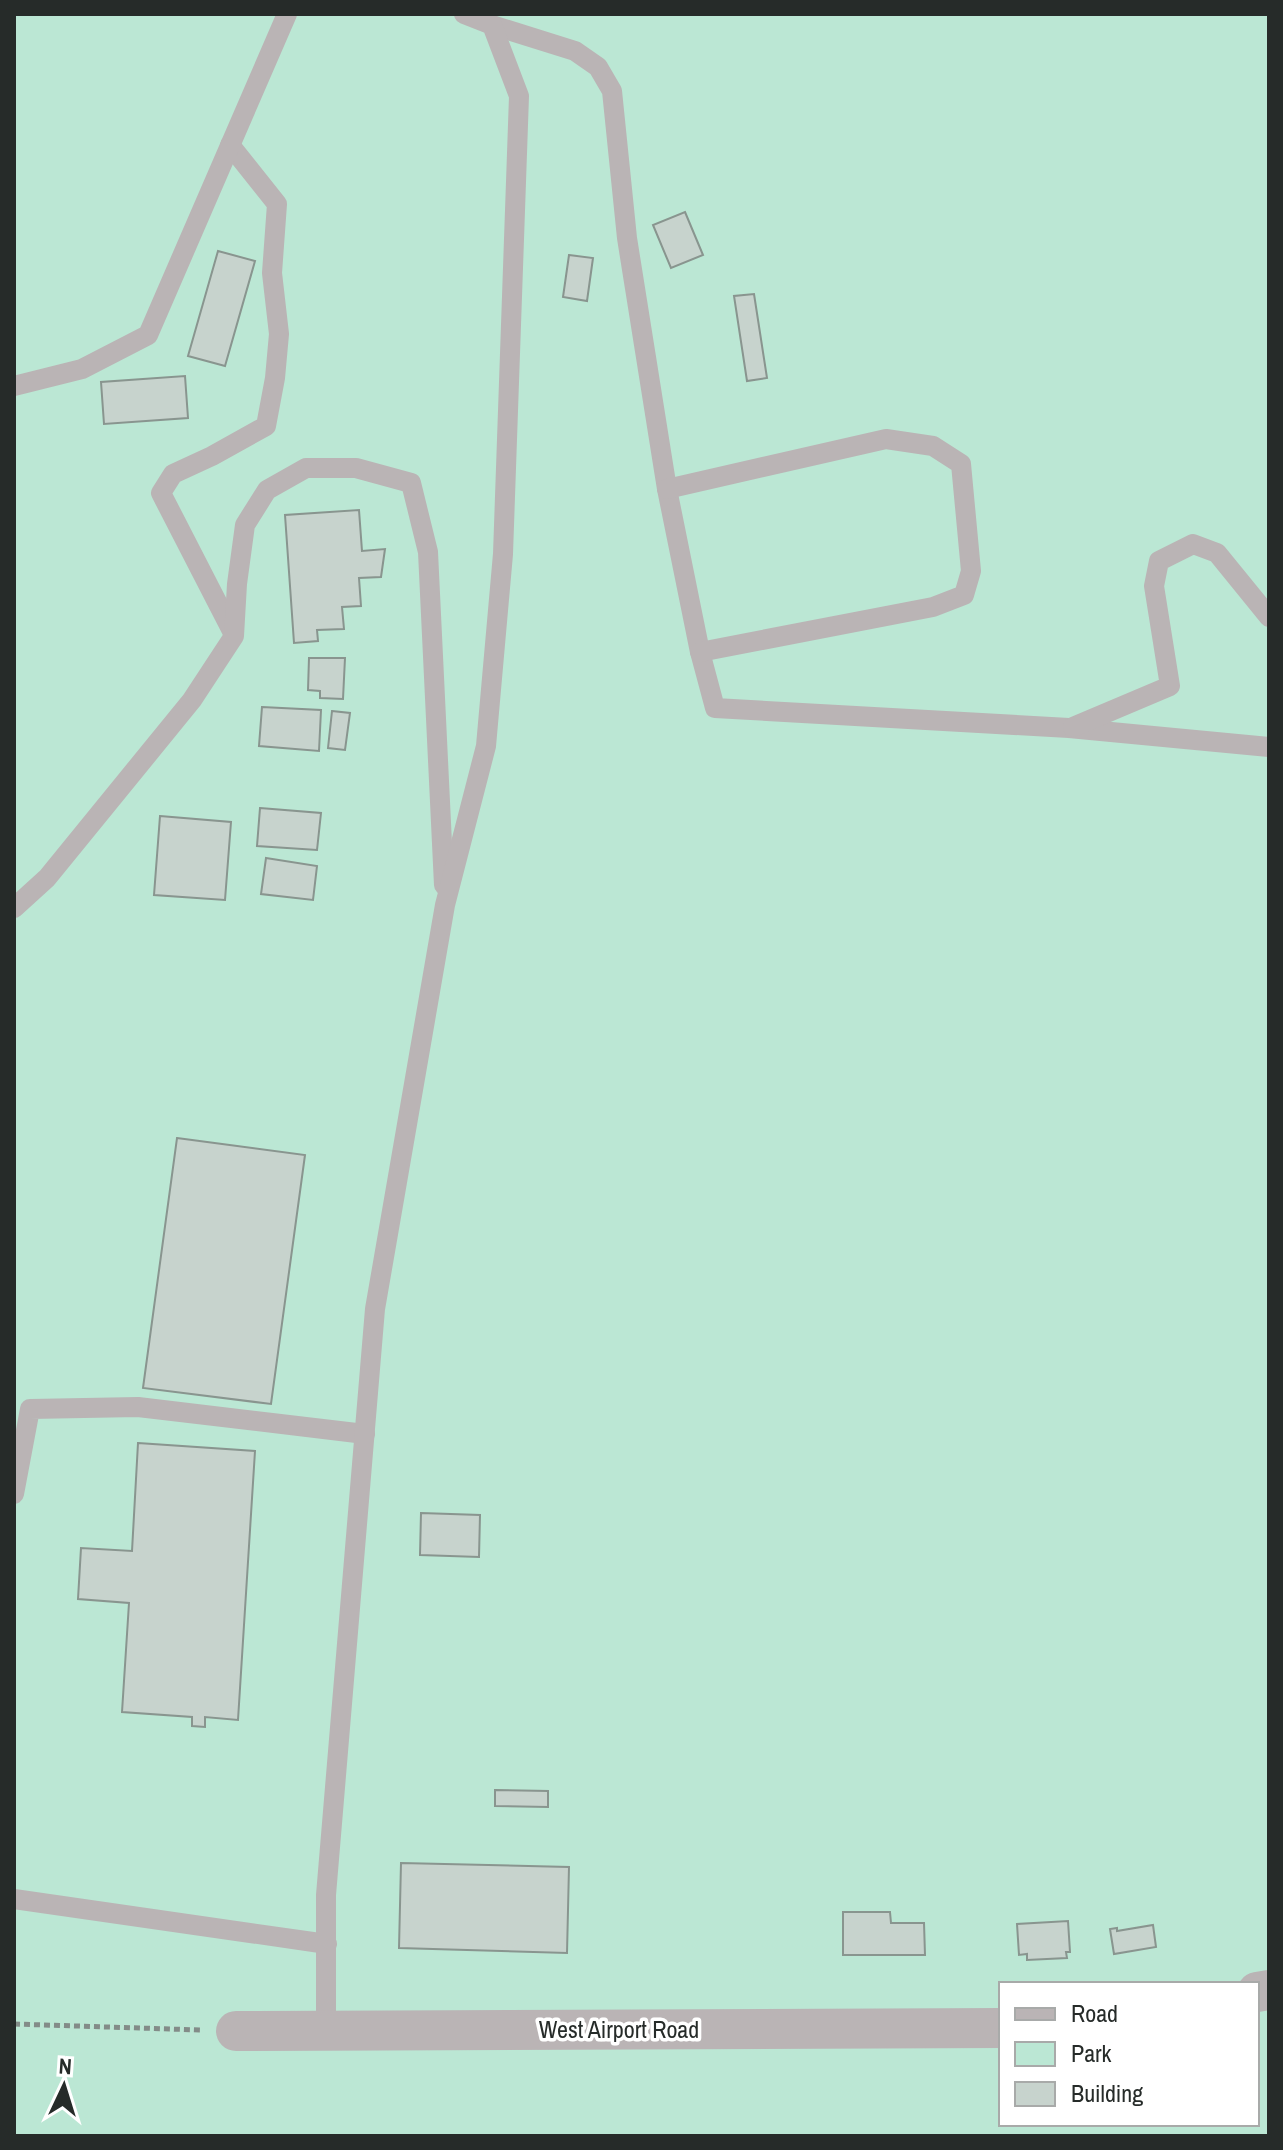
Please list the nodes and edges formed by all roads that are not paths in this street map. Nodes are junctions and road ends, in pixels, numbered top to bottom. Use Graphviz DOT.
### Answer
graph roads {
  1 [pos="287,14"];
  2 [pos="464,14"];
  3 [pos="492,25"];
  4 [pos="230,145"];
  5 [pos="14,386"];
  6 [pos="667,489"];
  7 [pos="1269,617"];
  8 [pos="234,636"];
  9 [pos="700,652"];
  10 [pos="1069,728"];
  11 [pos="1269,747"];
  12 [pos="445,905"];
  13 [pos="14,908"];
  14 [pos="365,1434"];
  15 [pos="14,1494"];
  16 [pos="14,1899"];
  17 [pos="327,1944"];
  18 [pos="999,2028"];
  19 [pos="326,2029"];
  20 [pos="236,2031"];
  1 -- 4 [label="lane"];
  2 -- 3 [label="lane"];
  3 -- 6 [label="lane"];
  3 -- 12 [label="lane"];
  4 -- 5 [label="lane"];
  4 -- 8 [label="lane"];
  6 -- 9 [label="lane"];
  6 -- 9 [label="lane"];
  7 -- 10 [label="lane"];
  8 -- 12 [label="lane"];
  8 -- 13 [label="lane"];
  9 -- 10 [label="lane"];
  10 -- 11 [label="lane"];
  12 -- 14 [label="lane"];
  14 -- 15 [label="lane"];
  14 -- 17 [label="lane"];
  16 -- 17 [label="lane"];
  17 -- 19 [label="lane"];
  18 -- 19 [label="street, West Airport Road"];
  19 -- 20 [label="street, West Airport Road"];
}
